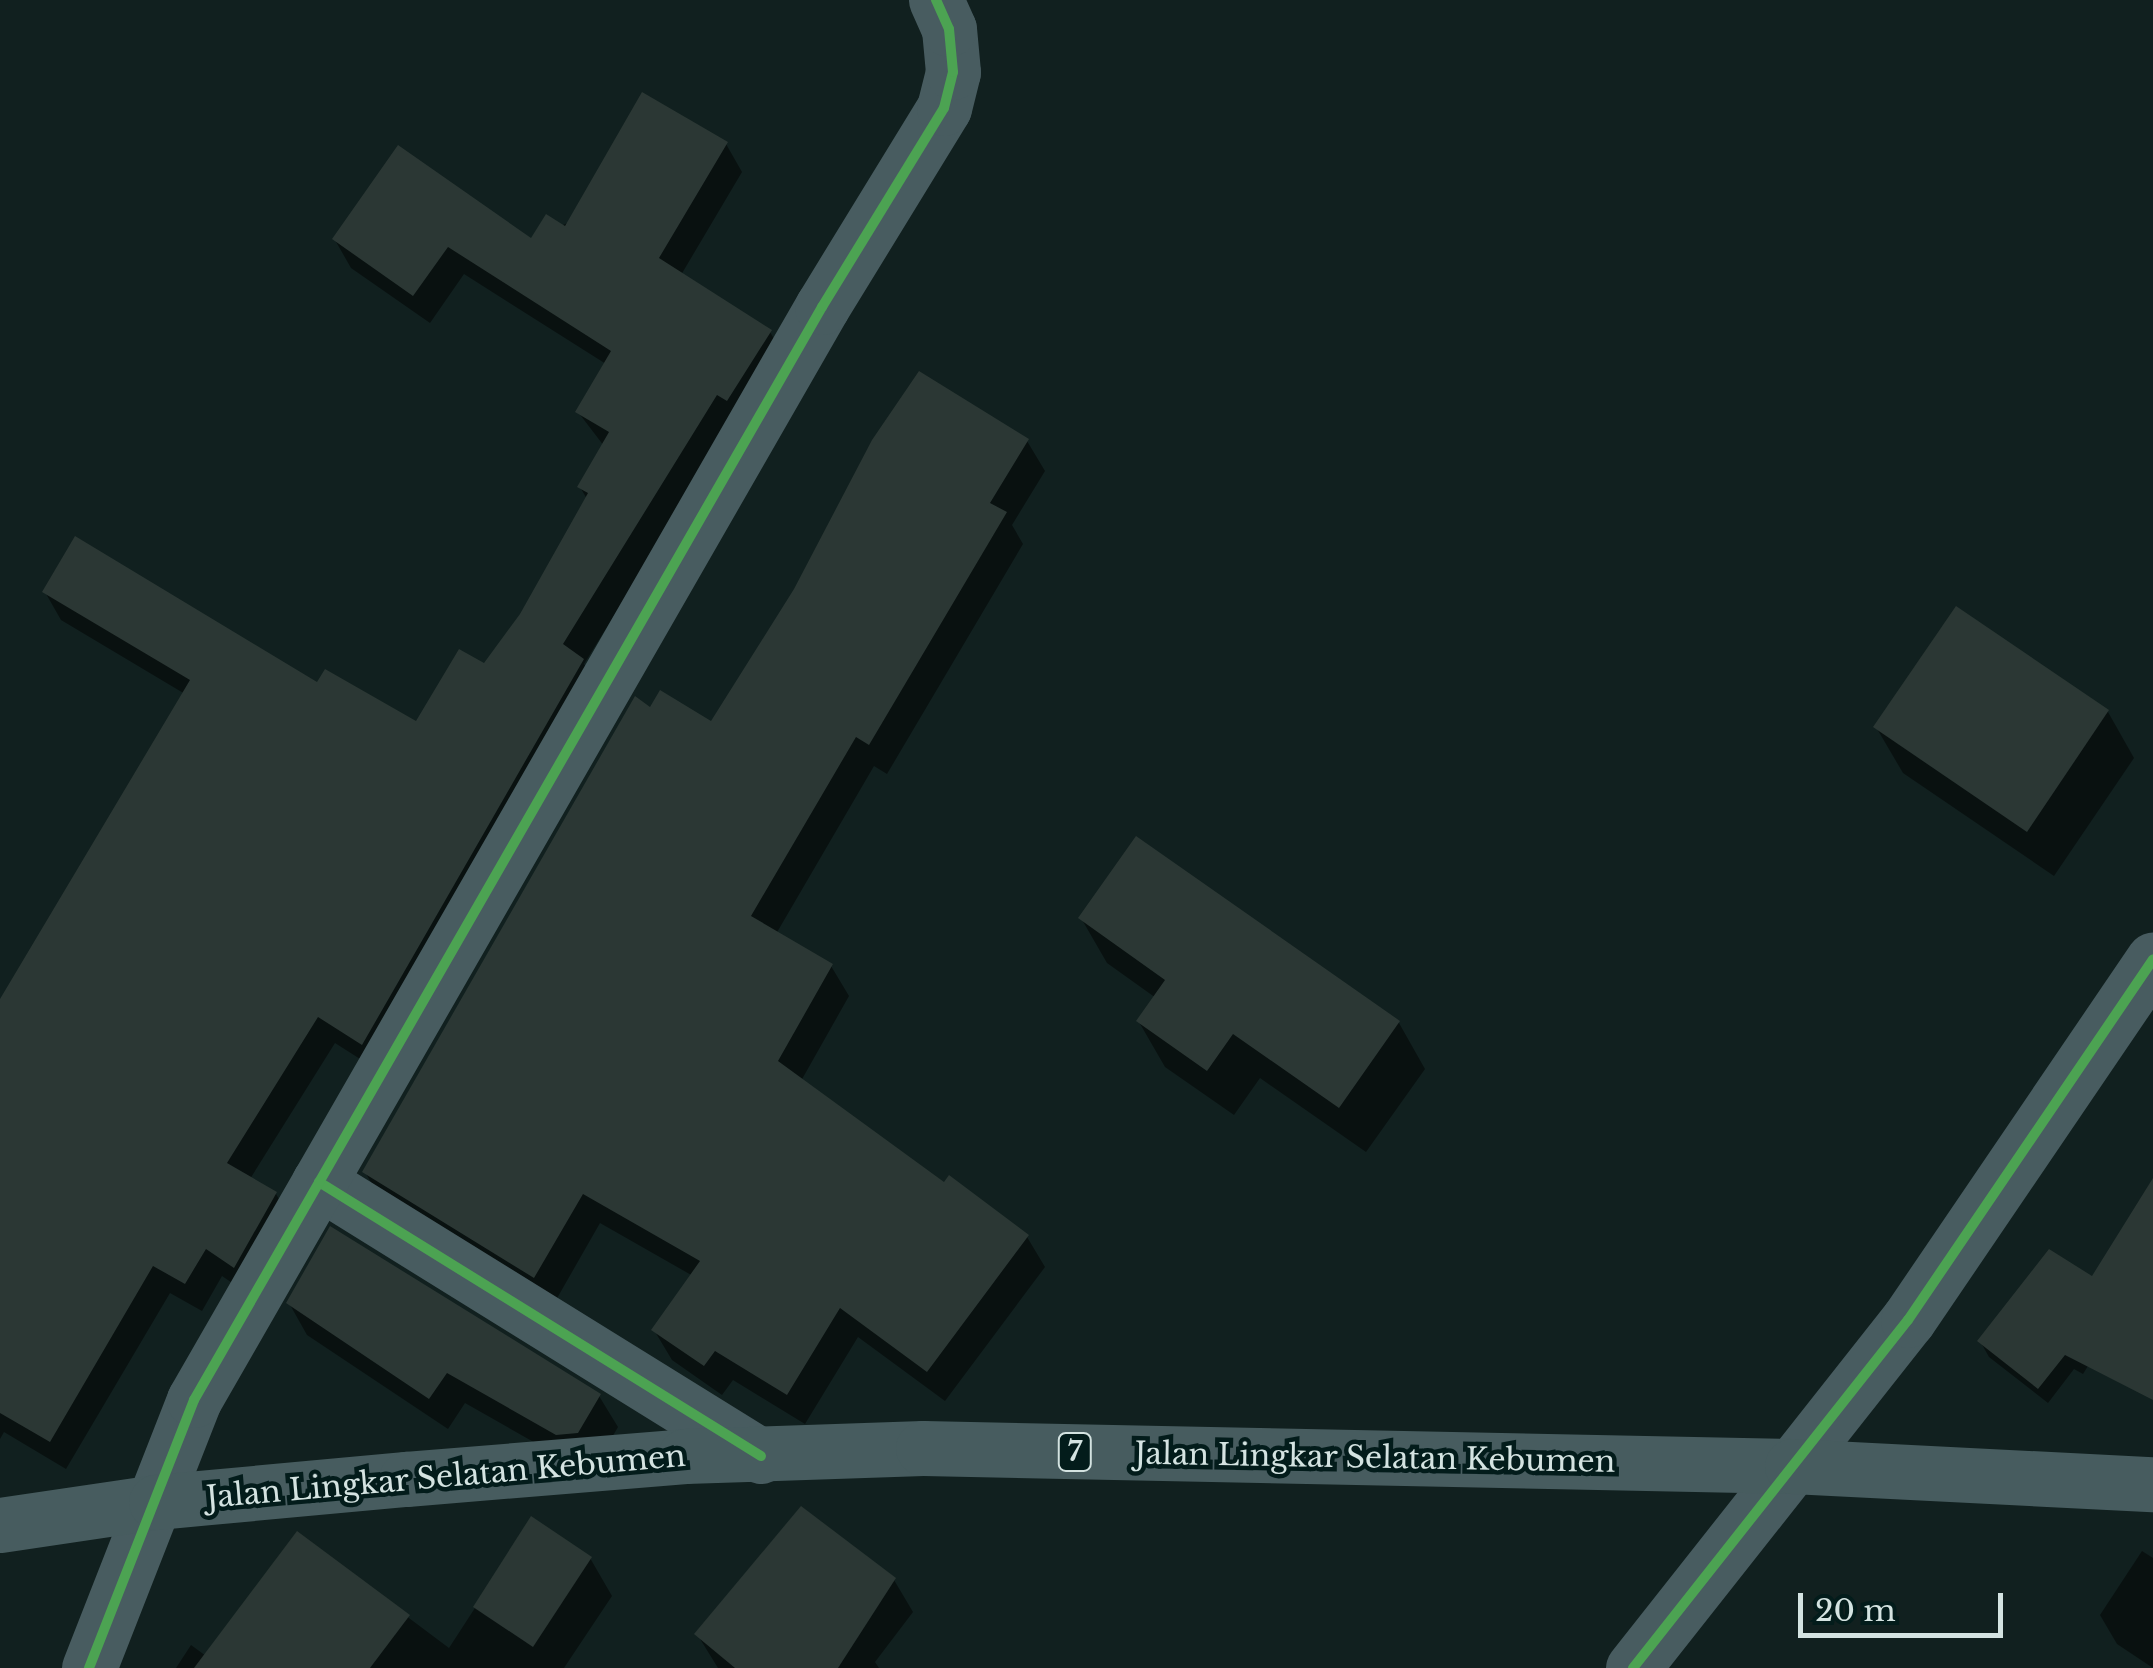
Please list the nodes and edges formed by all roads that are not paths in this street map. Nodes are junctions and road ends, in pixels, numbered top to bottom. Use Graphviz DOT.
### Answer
graph roads {
  1 [pos="936,0"];
  2 [pos="2153,959"];
  3 [pos="319,1182"];
  4 [pos="761,1456"];
  5 [pos="1792,1466"];
  6 [pos="2153,1484"];
  7 [pos="156,1502"];
  8 [pos="0,1524"];
  9 [pos="89,1668"];
  10 [pos="1633,1668"];
  1 -- 3 [label="street"];
  2 -- 5 [label="street"];
  3 -- 4 [label="street"];
  3 -- 7 [label="street"];
  4 -- 5 [label="highway, Jalan Lingkar Selatan Kebumen / 7"];
  4 -- 7 [label="highway, Jalan Lingkar Selatan Kebumen / 7"];
  5 -- 6 [label="highway, Jalan Lingkar Selatan Kebumen / 7"];
  5 -- 10 [label="street"];
  7 -- 8 [label="highway, Jalan Lingkar Selatan Kebumen / 7"];
  7 -- 9 [label="street"];
}
